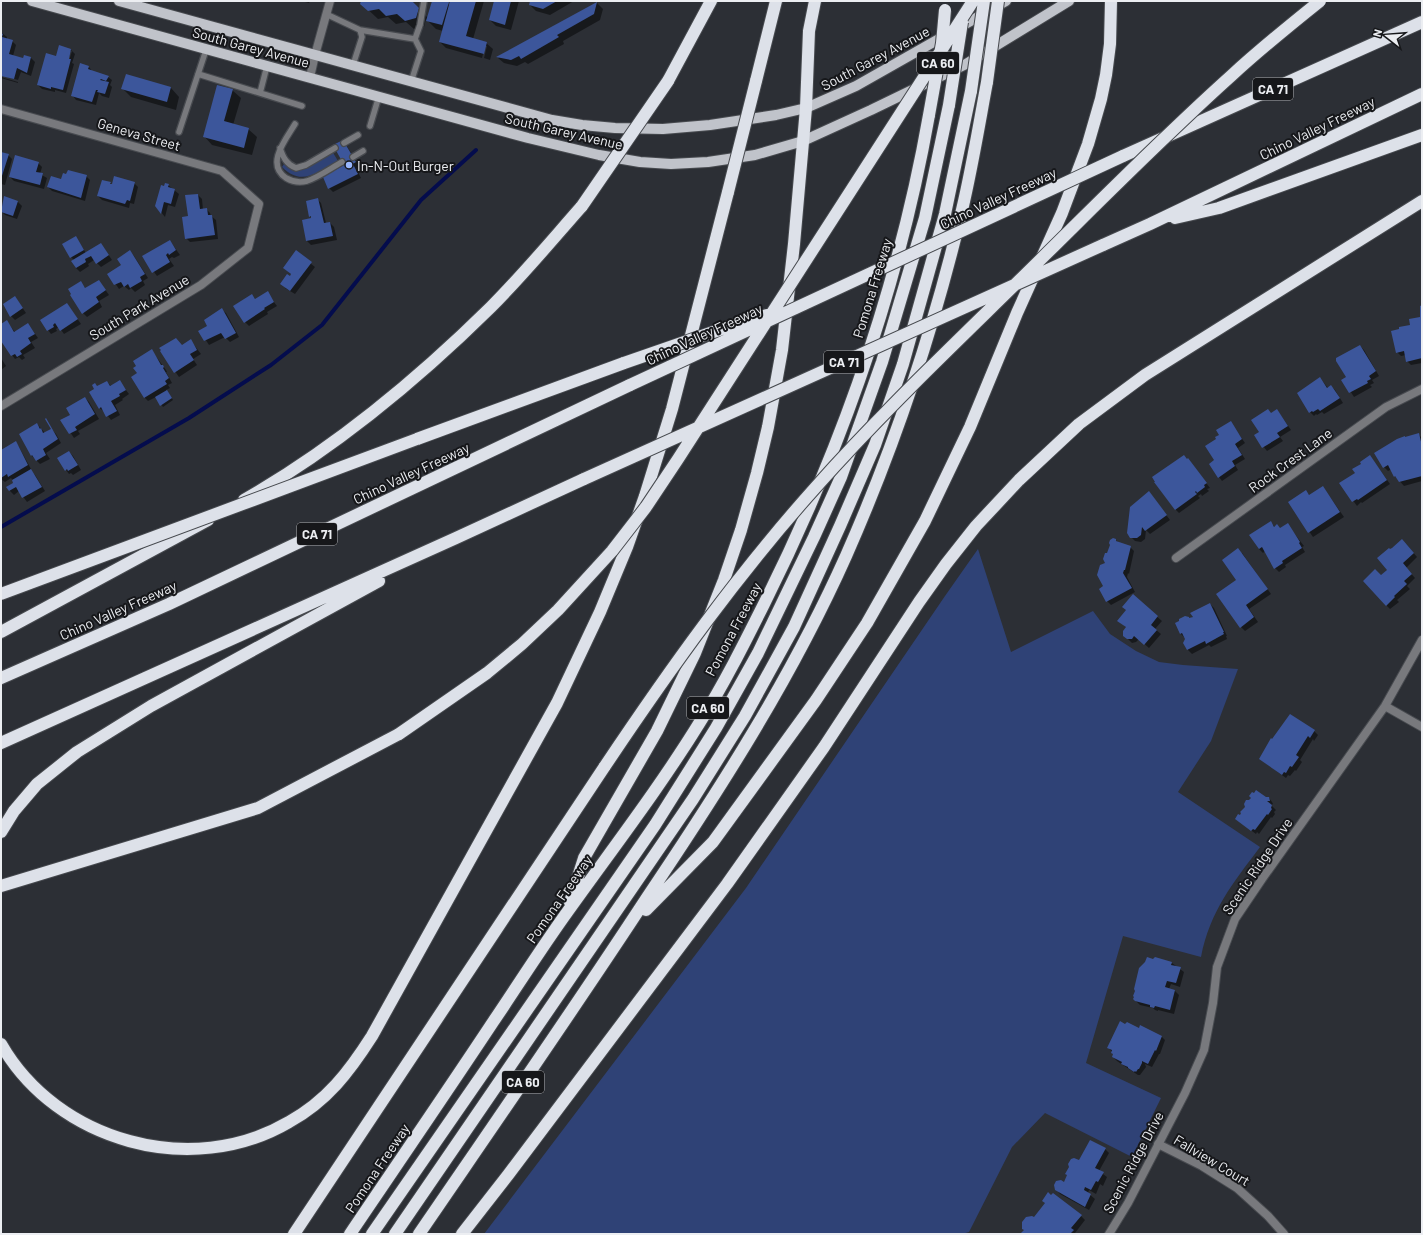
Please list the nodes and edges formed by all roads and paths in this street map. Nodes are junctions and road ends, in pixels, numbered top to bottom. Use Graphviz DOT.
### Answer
graph roads {
  1 [pos="32,1"];
  2 [pos="119,1"];
  3 [pos="330,1"];
  4 [pos="424,1"];
  5 [pos="711,1"];
  6 [pos="776,1"];
  7 [pos="815,1"];
  8 [pos="965,1"];
  9 [pos="973,1"];
  10 [pos="984,1"];
  11 [pos="998,1"];
  12 [pos="1006,1"];
  13 [pos="1069,1"];
  14 [pos="1111,1"];
  15 [pos="1320,1"];
  16 [pos="946,5"];
  17 [pos="326,14"];
  18 [pos="1422,22"];
  19 [pos="360,30"];
  20 [pos="415,39"];
  21 [pos="206,50"];
  22 [pos="314,55"];
  23 [pos="353,65"];
  24 [pos="267,66"];
  25 [pos="198,74"];
  26 [pos="310,77"];
  27 [pos="411,82"];
  28 [pos="260,93"];
  29 [pos="1422,94"];
  30 [pos="379,96"];
  31 [pos="302,106"];
  32 [pos="806,108"];
  33 [pos="1,109"];
  34 [pos="295,124"];
  35 [pos="370,126"];
  36 [pos="179,132"];
  37 [pos="1422,134"];
  38 [pos="358,135"];
  39 [pos="803,141"];
  40 [pos="344,143"];
  41 [pos="280,148"];
  42 [pos="335,148"];
  43 [pos="362,151"];
  44 [pos="353,157"];
  45 [pos="342,162"];
  46 [pos="1422,201"];
  47 [pos="259,204"];
  48 [pos="1150,224"];
  49 [pos="803,305"];
  50 [pos="1422,389"];
  51 [pos="1,406"];
  52 [pos="456,538"];
  53 [pos="1176,558"];
  54 [pos="1,594"];
  55 [pos="60,599"];
  56 [pos="1,625"];
  57 [pos="1,632"];
  58 [pos="1422,640"];
  59 [pos="1,678"];
  60 [pos="1385,706"];
  61 [pos="1422,726"];
  62 [pos="1,743"];
  63 [pos="1,832"];
  64 [pos="1,886"];
  65 [pos="567,912"];
  66 [pos="626,930"];
  67 [pos="1,1044"];
  68 [pos="1158,1144"];
  69 [pos="294,1234"];
  70 [pos="350,1234"];
  71 [pos="372,1234"];
  72 [pos="395,1234"];
  73 [pos="419,1234"];
  74 [pos="462,1234"];
  75 [pos="1109,1234"];
  76 [pos="1284,1234"];
  1 -- 21 [label="main road, South Garey Avenue"];
  2 -- 22 [label="main road, South Garey Avenue"];
  3 -- 17 [label="street"];
  4 -- 20 [label="lane"];
  5 -- 55 [label="highway, bridge"];
  6 -- 67 [label="highway, bridge"];
  7 -- 32 [label="highway"];
  8 -- 71 [label="highway, bridge"];
  9 -- 64 [label="highway, bridge"];
  10 -- 72 [label="highway, bridge"];
  11 -- 66 [label="highway, CA 60, bridge"];
  12 -- 32 [label="main road, South Garey Avenue"];
  13 -- 39 [label="main road, South Garey Avenue"];
  14 -- 66 [label="highway"];
  15 -- 69 [label="highway, bridge"];
  16 -- 65 [label="highway, Pomona Freeway / CA 60, bridge"];
  17 -- 19 [label="lane"];
  17 -- 22 [label="street"];
  18 -- 49 [label="highway, Chino Valley Freeway / CA 71, bridge"];
  19 -- 20 [label="lane"];
  19 -- 23 [label="lane"];
  20 -- 27 [label="lane"];
  21 -- 24 [label="main road, South Garey Avenue"];
  21 -- 25 [label="lane"];
  22 -- 23 [label="main road, South Garey Avenue"];
  22 -- 26 [label="street"];
  23 -- 27 [label="main road, South Garey Avenue"];
  24 -- 26 [label="main road, South Garey Avenue"];
  24 -- 28 [label="lane"];
  25 -- 28 [label="lane"];
  25 -- 36 [label="lane"];
  26 -- 30 [label="main road, South Garey Avenue"];
  27 -- 32 [label="main road, South Garey Avenue"];
  28 -- 31 [label="lane"];
  29 -- 48 [label="highway, Chino Valley Freeway / CA 71"];
  30 -- 35 [label="lane"];
  30 -- 39 [label="main road, South Garey Avenue"];
  32 -- 39 [label="highway"];
  33 -- 47 [label="street, Geneva Street"];
  34 -- 41 [label="lane"];
  37 -- 48 [label="highway"];
  38 -- 40 [label="lane"];
  39 -- 65 [label="highway"];
  41 -- 42 [label="lane"];
  41 -- 45 [label="lane"];
  43 -- 44 [label="lane"];
  46 -- 74 [label="highway"];
  47 -- 51 [label="street, South Park Avenue"];
  48 -- 52 [label="highway, Chino Valley Freeway / CA 71, bridge"];
  49 -- 54 [label="highway, bridge"];
  49 -- 59 [label="highway, Chino Valley Freeway / CA 71, bridge"];
  50 -- 53 [label="street, Rock Crest Lane"];
  52 -- 62 [label="highway, Chino Valley Freeway / CA 71"];
  52 -- 63 [label="highway"];
  55 -- 56 [label="highway"];
  55 -- 57 [label="highway"];
  58 -- 60 [label="street, Scenic Ridge Drive"];
  60 -- 61 [label="street"];
  60 -- 68 [label="street, Scenic Ridge Drive"];
  65 -- 70 [label="highway, Pomona Freeway / CA 60"];
  66 -- 73 [label="highway, CA 60"];
  68 -- 75 [label="street, Scenic Ridge Drive"];
  68 -- 76 [label="street, Fallview Court"];
}
